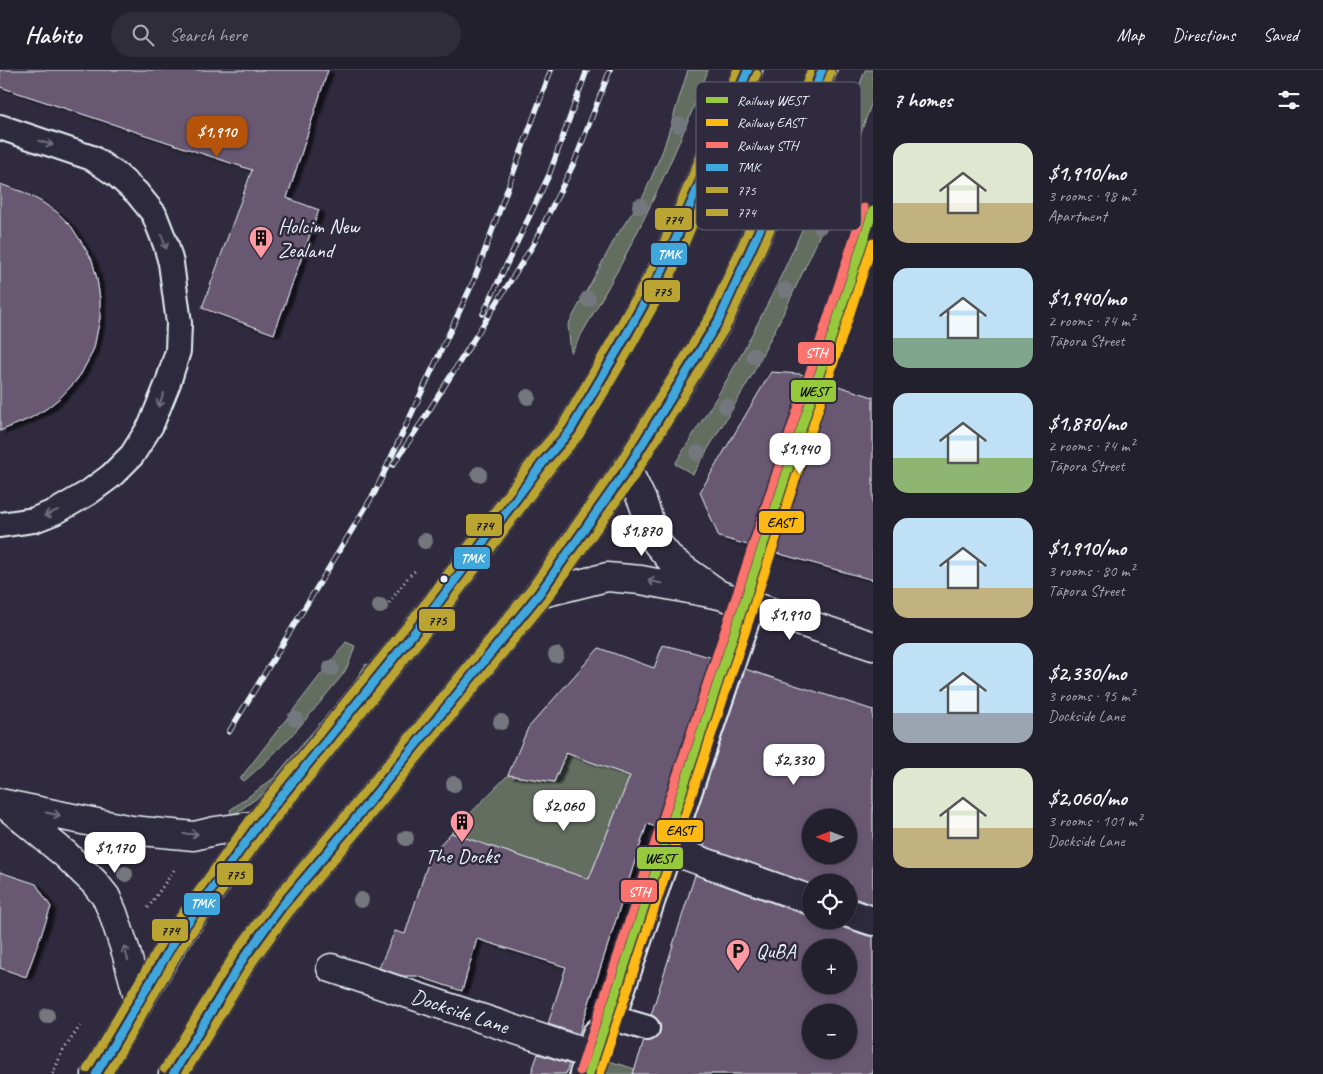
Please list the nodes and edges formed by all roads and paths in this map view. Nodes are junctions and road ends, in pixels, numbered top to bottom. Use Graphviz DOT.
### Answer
graph roads {
  1 [pos="748,70"];
  2 [pos="822,70"];
  3 [pos="743,82"];
  4 [pos="818,82"];
  5 [pos="0,127"];
  6 [pos="696,192"];
  7 [pos="760,230"];
  8 [pos="627,469"];
  9 [pos="0,525"];
  10 [pos="539,594"];
  11 [pos="720,595"];
  12 [pos="752,606"];
  13 [pos="873,646"];
  14 [pos="2,804"];
  15 [pos="258,825"];
  16 [pos="194,836"];
  17 [pos="670,850"];
  18 [pos="802,897"];
  19 [pos="857,916"];
  20 [pos="873,921"];
  21 [pos="126,952"];
  22 [pos="331,968"];
  23 [pos="139,1000"];
  24 [pos="613,1018"];
  25 [pos="647,1028"];
  26 [pos="585,1064"];
  27 [pos="96,1074"];
  28 [pos="173,1074"];
  1 -- 3 [label="main road"];
  2 -- 4 [label="main road"];
  5 -- 9 [label="lane, one-way"];
  6 -- 15 [label="main road"];
  7 -- 8 [label="main road"];
  8 -- 10 [label="main road"];
  8 -- 11 [label="main road"];
  11 -- 10 [label="main road, one-way"];
  10 -- 28 [label="main road"];
  11 -- 12 [label="main road"];
  12 -- 13 [label="main road"];
  12 -- 17 [label="lane"];
  14 -- 16 [label="main road, one-way"];
  14 -- 21 [label="main road"];
  15 -- 16 [label="main road"];
  15 -- 23 [label="main road"];
  16 -- 21 [label="path"];
  17 -- 18 [label="main road"];
  17 -- 24 [label="lane"];
  19 -- 20 [label="main road"];
  23 -- 21 [label="main road, one-way"];
  22 -- 26 [label="main road, Dockside Lane"];
  23 -- 27 [label="main road"];
  24 -- 25 [label="lane"];
  24 -- 26 [label="lane"];
}
